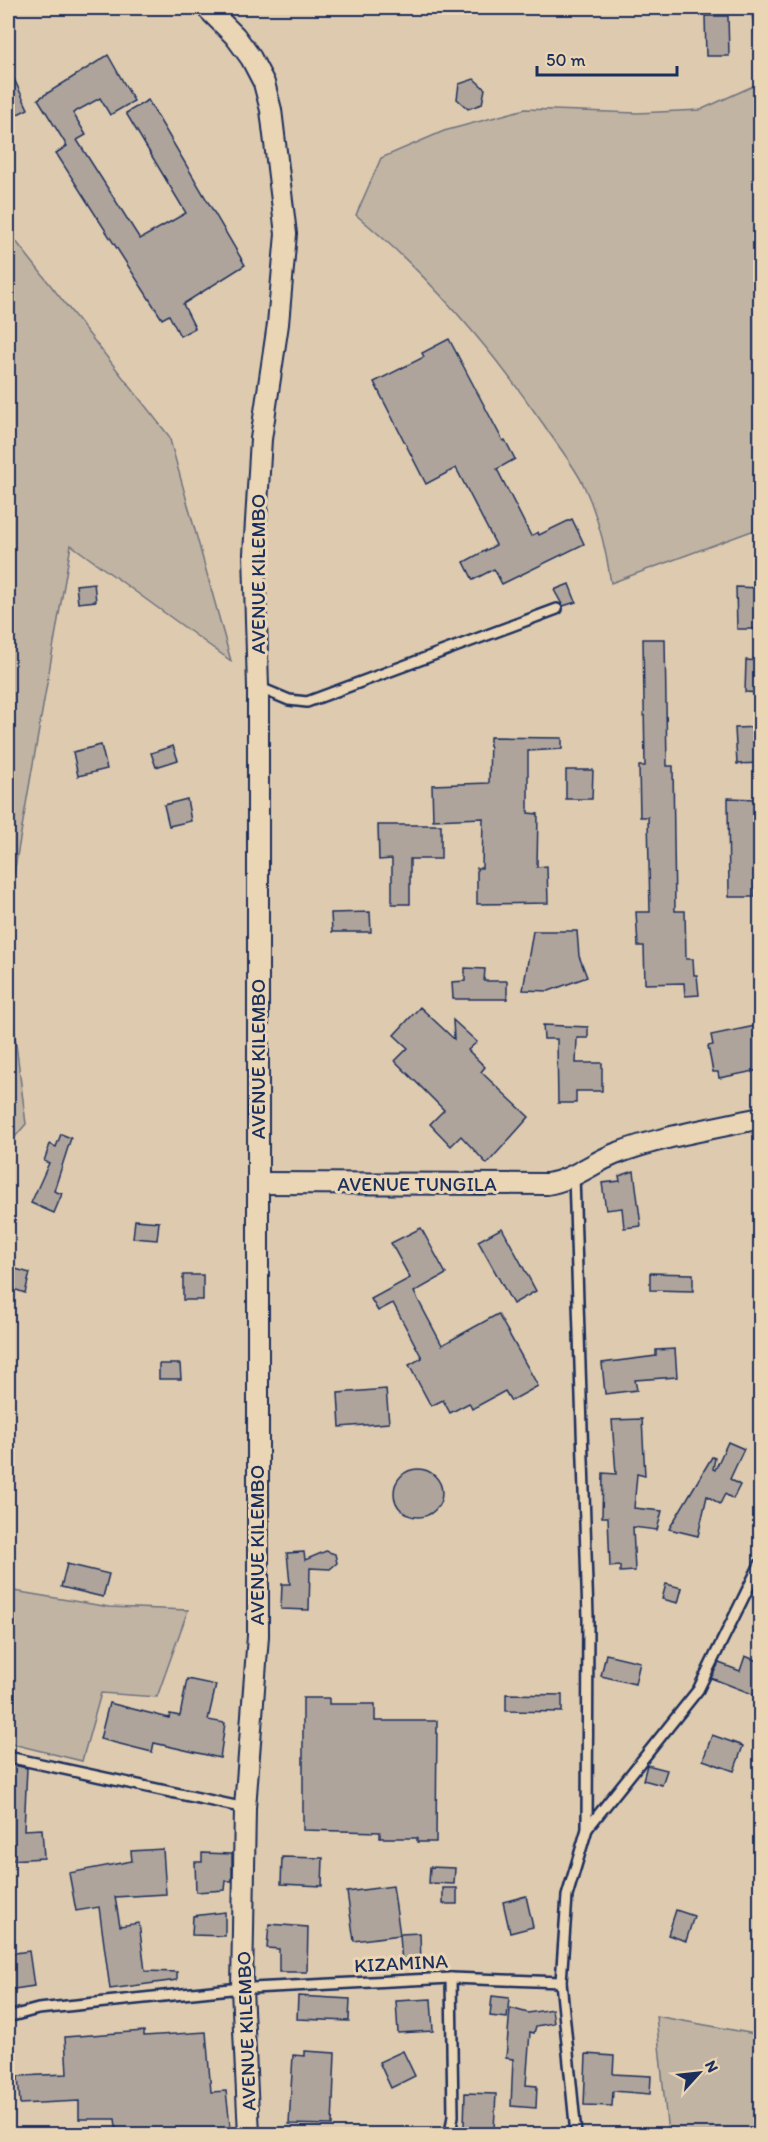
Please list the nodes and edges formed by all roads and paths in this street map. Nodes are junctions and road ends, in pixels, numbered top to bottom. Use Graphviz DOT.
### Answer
graph roads {
  1 [pos="207,8"];
  2 [pos="557,609"];
  3 [pos="258,687"];
  4 [pos="760,1118"];
  5 [pos="574,1176"];
  6 [pos="258,1183"];
  7 [pos="760,1564"];
  8 [pos="8,1757"];
  9 [pos="245,1808"];
  10 [pos="587,1829"];
  11 [pos="451,1978"];
  12 [pos="561,1982"];
  13 [pos="242,1989"];
  14 [pos="8,2017"];
  15 [pos="249,2134"];
  16 [pos="450,2134"];
  17 [pos="576,2134"];
  1 -- 3 [label="street, AVENUE KILEMBO"];
  2 -- 3 [label="lane"];
  3 -- 6 [label="street, AVENUE KILEMBO"];
  4 -- 5 [label="street, AVENUE TUNGILA"];
  5 -- 6 [label="street, AVENUE TUNGILA"];
  5 -- 10 [label="lane"];
  6 -- 9 [label="street, AVENUE KILEMBO"];
  7 -- 10 [label="lane"];
  8 -- 9 [label="lane"];
  9 -- 13 [label="street, AVENUE KILEMBO"];
  10 -- 12 [label="lane"];
  11 -- 12 [label="lane, KIZAMINA"];
  11 -- 13 [label="lane, KIZAMINA"];
  11 -- 16 [label="lane"];
  12 -- 17 [label="lane"];
  13 -- 14 [label="lane, KIZAMINA"];
  13 -- 15 [label="street, AVENUE KILEMBO"];
}
